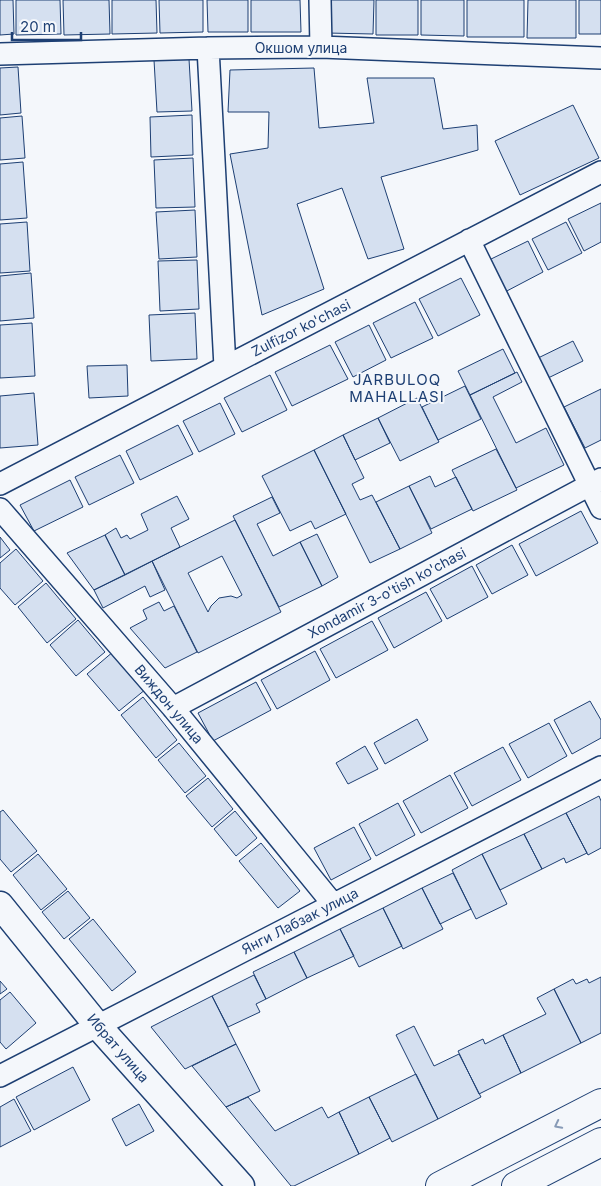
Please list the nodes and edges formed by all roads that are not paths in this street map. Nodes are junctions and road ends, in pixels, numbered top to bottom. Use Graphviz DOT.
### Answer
graph roads {
  1 [pos="320,0"];
  2 [pos="320,47"];
  3 [pos="208,48"];
  4 [pos="0,54"];
  5 [pos="601,58"];
  6 [pos="601,172"];
  7 [pos="469,240"];
  8 [pos="225,367"];
  9 [pos="595,482"];
  10 [pos="0,484"];
  11 [pos="601,508"];
  12 [pos="0,510"];
  13 [pos="173,708"];
  14 [pos="601,767"];
  15 [pos="333,904"];
  16 [pos="0,905"];
  17 [pos="97,1025"];
  18 [pos="0,1076"];
  19 [pos="601,1103"];
  20 [pos="601,1142"];
  21 [pos="241,1186"];
  22 [pos="440,1186"];
  23 [pos="516,1186"];
  1 -- 2 [label="street"];
  2 -- 3 [label="street, Окшом улица"];
  2 -- 5 [label="street, Окшом улица"];
  3 -- 4 [label="street, Окшом улица"];
  3 -- 8 [label="street"];
  6 -- 7 [label="street, Zulfizor ko'chasi"];
  7 -- 8 [label="street, Zulfizor ko'chasi"];
  7 -- 9 [label="street"];
  8 -- 10 [label="street, Zulfizor ko'chasi"];
  9 -- 11 [label="street"];
  9 -- 13 [label="street, Xondamir 3-o'tish ko'chasi"];
  12 -- 13 [label="street, Виждон улица"];
  13 -- 15 [label="street, Виждон улица"];
  14 -- 15 [label="street, Янги Лабзак улица"];
  15 -- 17 [label="street, Янги Лабзак улица"];
  16 -- 17 [label="street, Ибрат улица"];
  17 -- 18 [label="street, Янги Лабзак улица"];
  17 -- 21 [label="street, Ибрат улица"];
  19 -- 22 [label="main road, one-way"];
  20 -- 23 [label="main road"];
}
